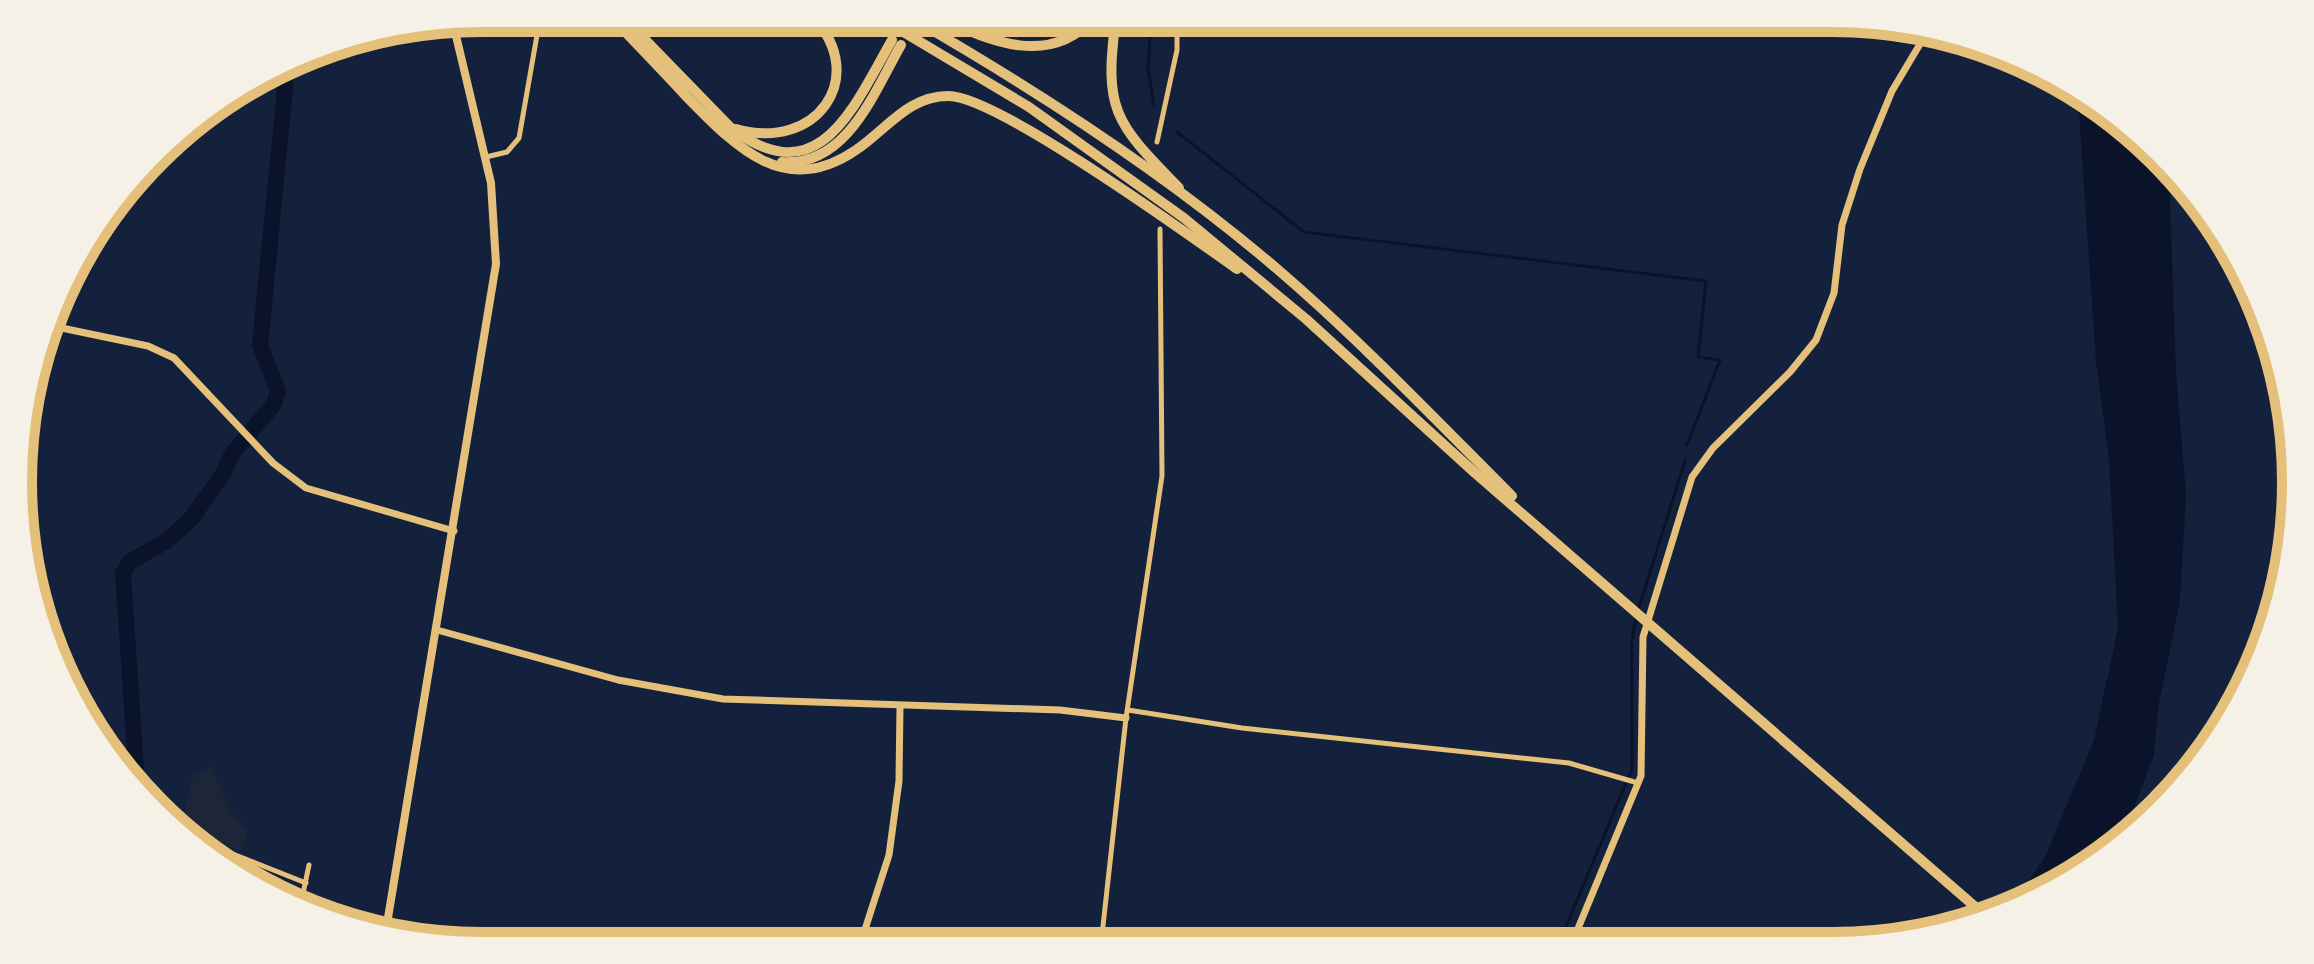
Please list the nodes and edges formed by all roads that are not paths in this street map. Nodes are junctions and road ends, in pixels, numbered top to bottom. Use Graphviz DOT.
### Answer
graph roads {
  1 [pos="538,32"];
  2 [pos="625,32"];
  3 [pos="638,32"];
  4 [pos="825,32"];
  5 [pos="903,32"];
  6 [pos="934,32"];
  7 [pos="970,32"];
  8 [pos="1077,32"];
  9 [pos="1115,32"];
  10 [pos="1177,32"];
  11 [pos="455,33"];
  12 [pos="1922,41"];
  13 [pos="730,127"];
  14 [pos="1157,142"];
  15 [pos="486,157"];
  16 [pos="759,160"];
  17 [pos="1195,205"];
  18 [pos="1160,229"];
  19 [pos="1306,319"];
  20 [pos="59,328"];
  21 [pos="454,531"];
  22 [pos="1562,545"];
  23 [pos="437,630"];
  24 [pos="900,707"];
  25 [pos="1127,714"];
  26 [pos="1631,779"];
  27 [pos="225,851"];
  28 [pos="309,865"];
  29 [pos="306,883"];
  30 [pos="303,895"];
  31 [pos="1976,908"];
  32 [pos="387,922"];
  33 [pos="864,932"];
  34 [pos="1102,932"];
  35 [pos="1576,932"];
  1 -- 15 [label="street"];
  2 -- 16 [label="highway"];
  3 -- 13 [label="highway"];
  4 -- 13 [label="highway"];
  5 -- 19 [label="highway"];
  6 -- 17 [label="highway"];
  7 -- 8 [label="highway"];
  9 -- 17 [label="highway"];
  10 -- 14 [label="street"];
  11 -- 15 [label="main road"];
  12 -- 26 [label="street"];
  13 -- 16 [label="highway"];
  15 -- 21 [label="main road"];
  16 -- 19 [label="highway"];
  17 -- 22 [label="highway"];
  18 -- 25 [label="street"];
  19 -- 22 [label="highway"];
  20 -- 21 [label="street"];
  21 -- 23 [label="main road"];
  22 -- 31 [label="highway"];
  23 -- 24 [label="street"];
  23 -- 32 [label="main road"];
  24 -- 25 [label="street"];
  24 -- 33 [label="street"];
  25 -- 26 [label="street"];
  25 -- 34 [label="street"];
  26 -- 35 [label="street"];
  27 -- 29 [label="street"];
  28 -- 29 [label="street"];
  29 -- 30 [label="street"];
}
